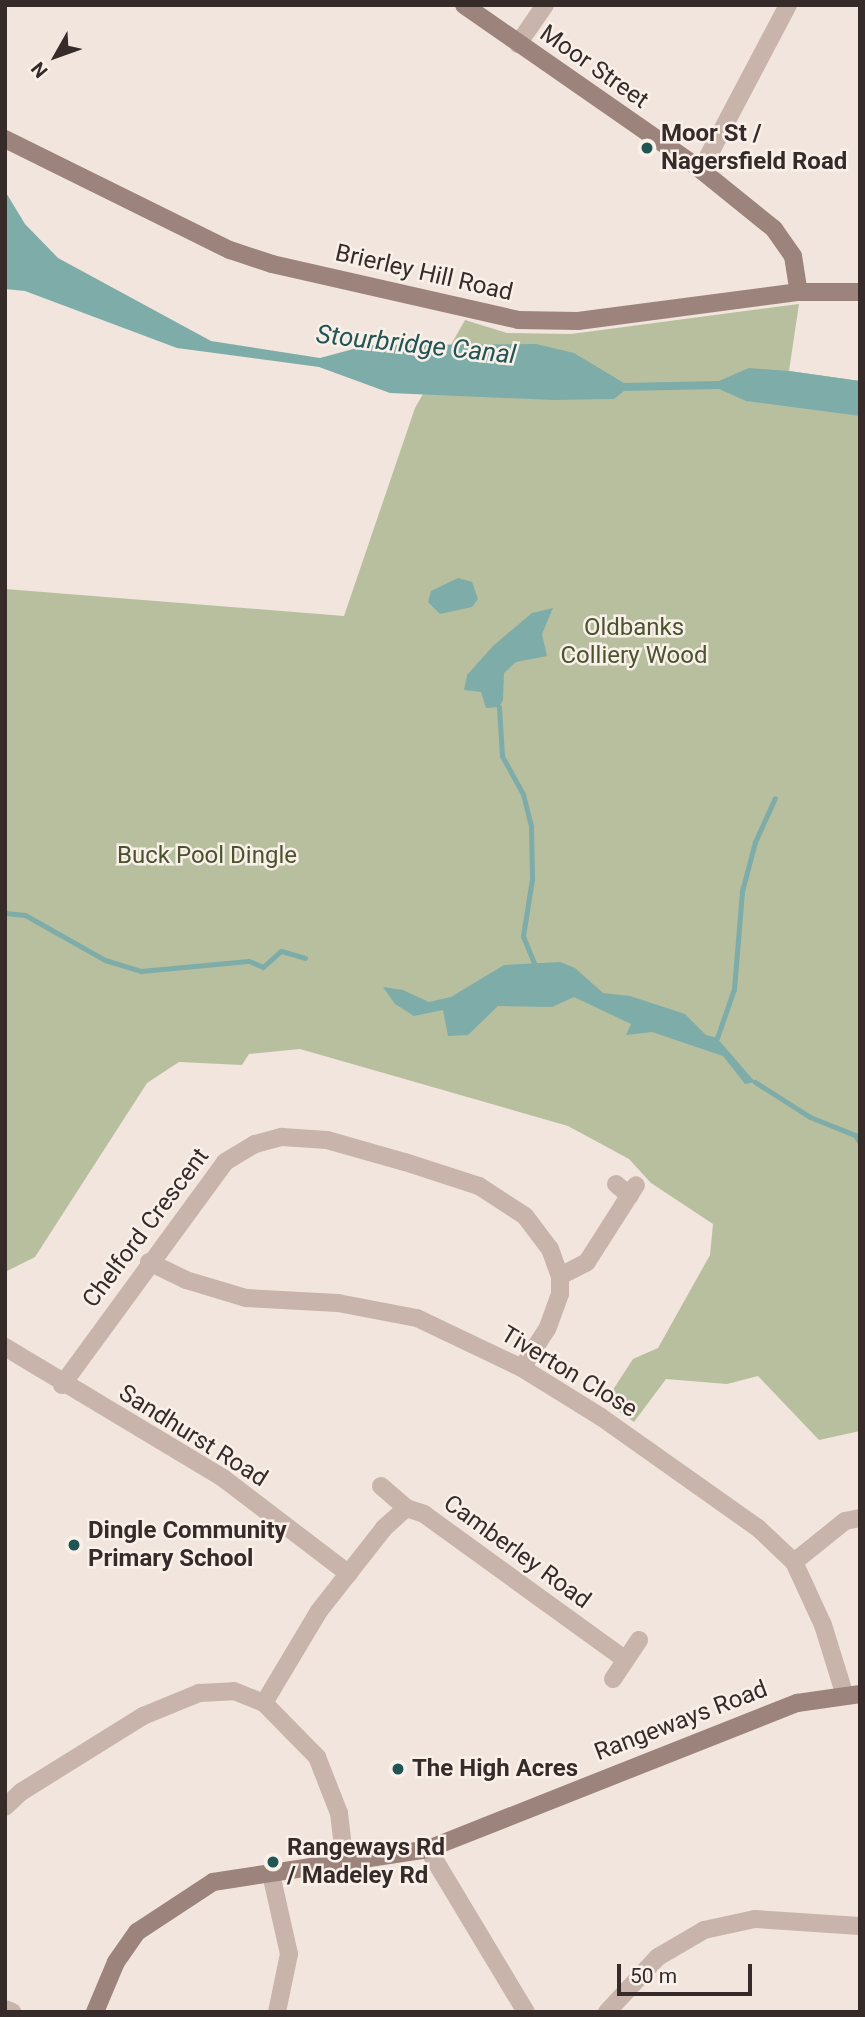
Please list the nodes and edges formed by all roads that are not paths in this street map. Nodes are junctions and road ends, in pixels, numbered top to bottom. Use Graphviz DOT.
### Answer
graph roads {
  1 [pos="464,5"];
  2 [pos="545,5"];
  3 [pos="788,5"];
  4 [pos="518,44"];
  5 [pos="5,139"];
  6 [pos="701,170"];
  7 [pos="799,292"];
  8 [pos="860,292"];
  9 [pos="627,1188"];
  10 [pos="149,1262"];
  11 [pos="560,1276"];
  12 [pos="5,1347"];
  13 [pos="522,1368"];
  14 [pos="62,1385"];
  15 [pos="381,1486"];
  16 [pos="406,1508"];
  17 [pos="860,1518"];
  18 [pos="794,1562"];
  19 [pos="349,1574"];
  20 [pos="639,1640"];
  21 [pos="624,1659"];
  22 [pos="612,1679"];
  23 [pos="852,1695"];
  24 [pos="264,1703"];
  25 [pos="5,1807"];
  26 [pos="428,1849"];
  27 [pos="345,1864"];
  28 [pos="271,1874"];
  29 [pos="860,1926"];
  30 [pos="5,2009"];
  31 [pos="12,2012"];
  32 [pos="95,2012"];
  33 [pos="277,2012"];
  34 [pos="526,2012"];
  35 [pos="607,2012"];
  1 -- 4 [label="street, Moor Street"];
  2 -- 4 [label="street"];
  3 -- 6 [label="street"];
  4 -- 6 [label="street, Moor Street"];
  5 -- 7 [label="street, Brierley Hill Road"];
  6 -- 7 [label="street, Moor Street"];
  7 -- 8 [label="street, Brierley Hill Road"];
  9 -- 11 [label="street"];
  10 -- 11 [label="street, Chelford Crescent"];
  10 -- 13 [label="street, Tiverton Close"];
  10 -- 14 [label="street, Chelford Crescent"];
  11 -- 13 [label="street"];
  12 -- 14 [label="street, Sandhurst Road"];
  13 -- 18 [label="street, Tiverton Close"];
  14 -- 19 [label="street, Sandhurst Road"];
  15 -- 16 [label="street"];
  16 -- 19 [label="street, Camberley Road"];
  16 -- 21 [label="street, Camberley Road"];
  17 -- 18 [label="street"];
  18 -- 23 [label="street, Tiverton Close"];
  19 -- 24 [label="street, Camberley Road"];
  20 -- 21 [label="street"];
  21 -- 22 [label="street"];
  23 -- 26 [label="street, Rangeways Road"];
  24 -- 25 [label="street"];
  24 -- 27 [label="street"];
  26 -- 27 [label="street, Rangeways Road"];
  26 -- 34 [label="street"];
  27 -- 28 [label="street, Rangeways Road"];
  28 -- 32 [label="street, Rangeways Road"];
  28 -- 33 [label="street"];
  29 -- 35 [label="street"];
  30 -- 31 [label="street"];
}
